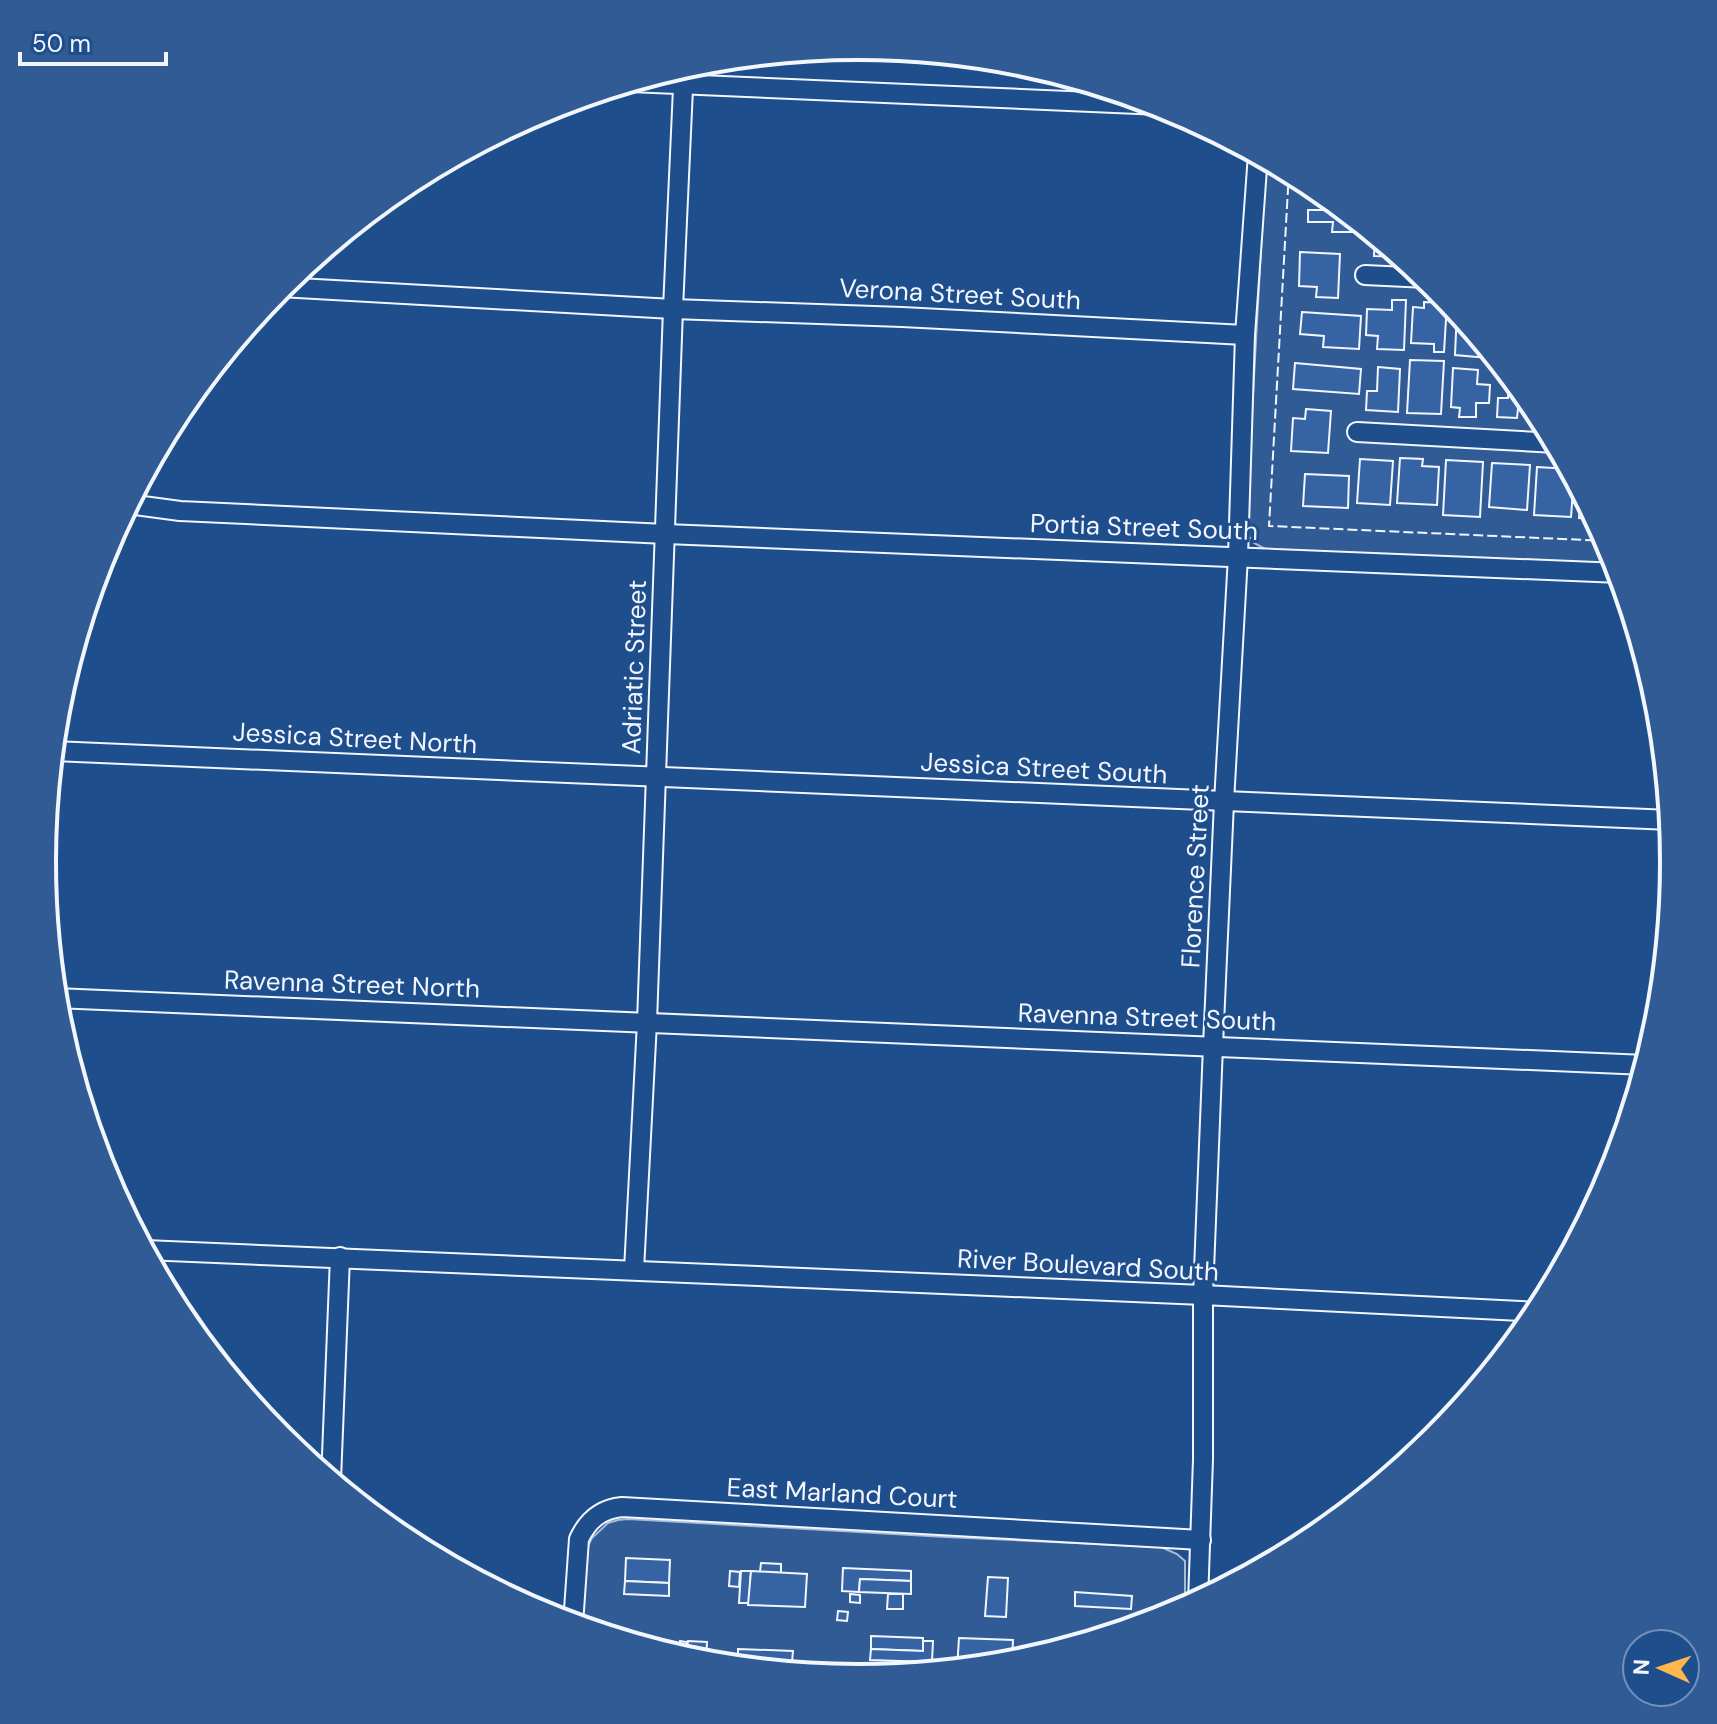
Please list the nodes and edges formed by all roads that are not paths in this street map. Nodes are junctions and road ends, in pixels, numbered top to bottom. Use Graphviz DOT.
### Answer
graph roads {
  1 [pos="698,76"];
  2 [pos="684,79"];
  3 [pos="1117,102"];
  4 [pos="1257,165"];
  5 [pos="1365,275"];
  6 [pos="1407,277"];
  7 [pos="298,288"];
  8 [pos="673,309"];
  9 [pos="1245,335"];
  10 [pos="1357,432"];
  11 [pos="1542,442"];
  12 [pos="140,506"];
  13 [pos="666,534"];
  14 [pos="1238,556"];
  15 [pos="1606,572"];
  16 [pos="64,751"];
  17 [pos="655,777"];
  18 [pos="1224,802"];
  19 [pos="1659,820"];
  20 [pos="68,999"];
  21 [pos="647,1022"];
  22 [pos="1213,1046"];
  23 [pos="1635,1065"];
  24 [pos="157,1250"];
  25 [pos="340,1257"];
  26 [pos="634,1270"];
  27 [pos="1203,1295"];
  28 [pos="1524,1311"];
  29 [pos="332,1467"];
  30 [pos="1201,1540"];
  31 [pos="1199,1588"];
  32 [pos="574,1612"];
  1 -- 3 [label="street"];
  2 -- 8 [label="street, Adriatic Street"];
  4 -- 9 [label="street, Florence Street"];
  5 -- 6 [label="street"];
  7 -- 8 [label="street, Verona Street South"];
  8 -- 9 [label="street, Verona Street South"];
  8 -- 13 [label="street, Adriatic Street"];
  9 -- 14 [label="street, Florence Street"];
  10 -- 11 [label="street"];
  12 -- 13 [label="street, Portia Street South"];
  13 -- 14 [label="street, Portia Street South"];
  13 -- 17 [label="street, Adriatic Street"];
  14 -- 15 [label="street, Portia Street South"];
  14 -- 18 [label="street, Florence Street"];
  16 -- 17 [label="street, Jessica Street North"];
  17 -- 18 [label="street, Jessica Street South"];
  17 -- 21 [label="street, Adriatic Street"];
  18 -- 19 [label="street, Jessica Street South"];
  18 -- 22 [label="street, Florence Street"];
  20 -- 21 [label="street, Ravenna Street North"];
  21 -- 22 [label="street, Ravenna Street South"];
  21 -- 26 [label="street, Adriatic Street"];
  22 -- 23 [label="street, Ravenna Street South"];
  22 -- 27 [label="street, Florence Street"];
  24 -- 25 [label="street, River Boulevard South"];
  25 -- 26 [label="street, River Boulevard South"];
  25 -- 29 [label="street"];
  26 -- 27 [label="street, River Boulevard South"];
  27 -- 28 [label="street, River Boulevard South"];
  27 -- 30 [label="street, Florence Street"];
  30 -- 31 [label="street, Florence Street"];
  30 -- 32 [label="street, East Marland Court"];
}
